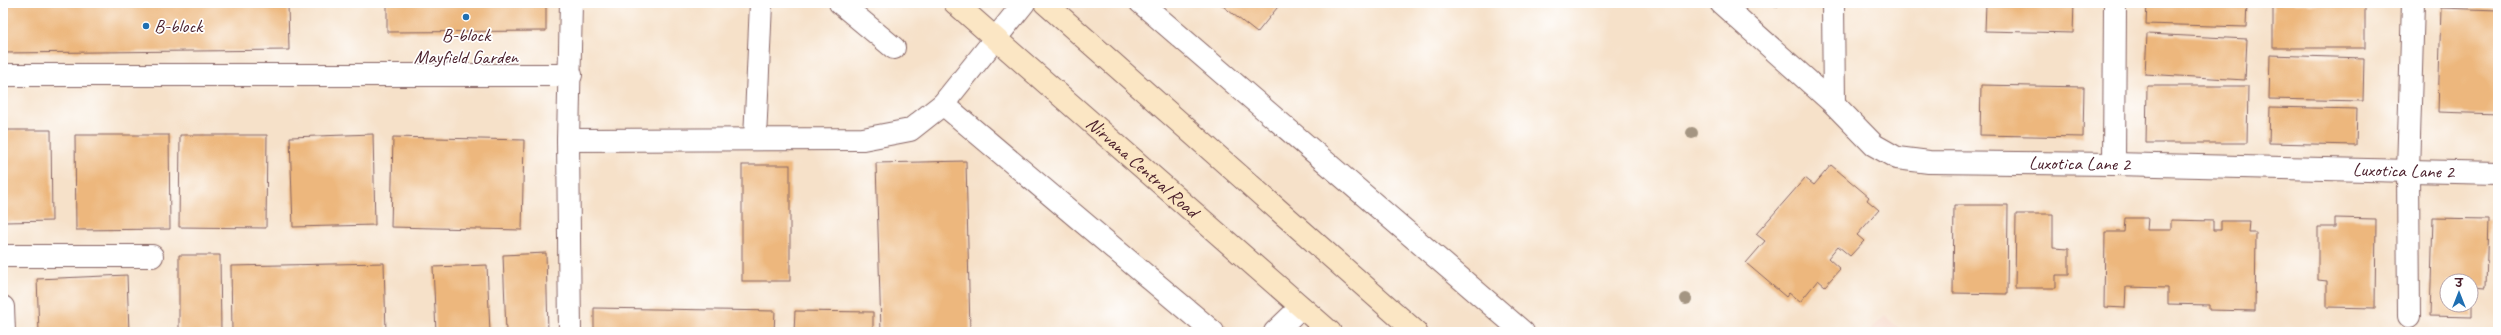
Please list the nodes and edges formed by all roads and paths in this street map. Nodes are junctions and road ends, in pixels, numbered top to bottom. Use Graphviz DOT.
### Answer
graph roads {
  1 [pos="571,3"];
  2 [pos="761,3"];
  3 [pos="840,3"];
  4 [pos="955,3"];
  5 [pos="1024,3"];
  6 [pos="1045,3"];
  7 [pos="1141,3"];
  8 [pos="1721,3"];
  9 [pos="1832,3"];
  10 [pos="2115,3"];
  11 [pos="2413,3"];
  12 [pos="995,38"];
  13 [pos="894,48"];
  14 [pos="3,75"];
  15 [pos="571,75"];
  16 [pos="943,104"];
  17 [pos="1834,104"];
  18 [pos="755,139"];
  19 [pos="568,140"];
  20 [pos="2114,164"];
  21 [pos="2408,171"];
  22 [pos="2498,173"];
  23 [pos="3,256"];
  24 [pos="152,256"];
  25 [pos="3,307"];
  26 [pos="1301,307"];
  27 [pos="2409,316"];
  28 [pos="4,332"];
  29 [pos="570,332"];
  30 [pos="1213,332"];
  31 [pos="1276,332"];
  32 [pos="1330,332"];
  33 [pos="1416,332"];
  34 [pos="1523,332"];
  1 -- 15 [label="street"];
  2 -- 18 [label="street"];
  3 -- 13 [label="street"];
  4 -- 12 [label="main road, Nirvana Central Road"];
  5 -- 12 [label="street"];
  6 -- 33 [label="main road"];
  7 -- 34 [label="street"];
  8 -- 17 [label="street, Luxotica Lane 2"];
  9 -- 17 [label="street"];
  10 -- 20 [label="street"];
  11 -- 21 [label="street"];
  12 -- 16 [label="street"];
  12 -- 26 [label="main road, Nirvana Central Road"];
  14 -- 15 [label="street"];
  15 -- 19 [label="street"];
  16 -- 18 [label="street"];
  16 -- 30 [label="street"];
  17 -- 20 [label="street, Luxotica Lane 2"];
  18 -- 19 [label="street"];
  19 -- 29 [label="street"];
  20 -- 21 [label="street, Luxotica Lane 2"];
  21 -- 22 [label="street, Luxotica Lane 2"];
  21 -- 27 [label="street"];
  23 -- 24 [label="street"];
  25 -- 28 [label="street"];
  26 -- 31 [label="street"];
  26 -- 32 [label="main road, Nirvana Central Road"];
}
